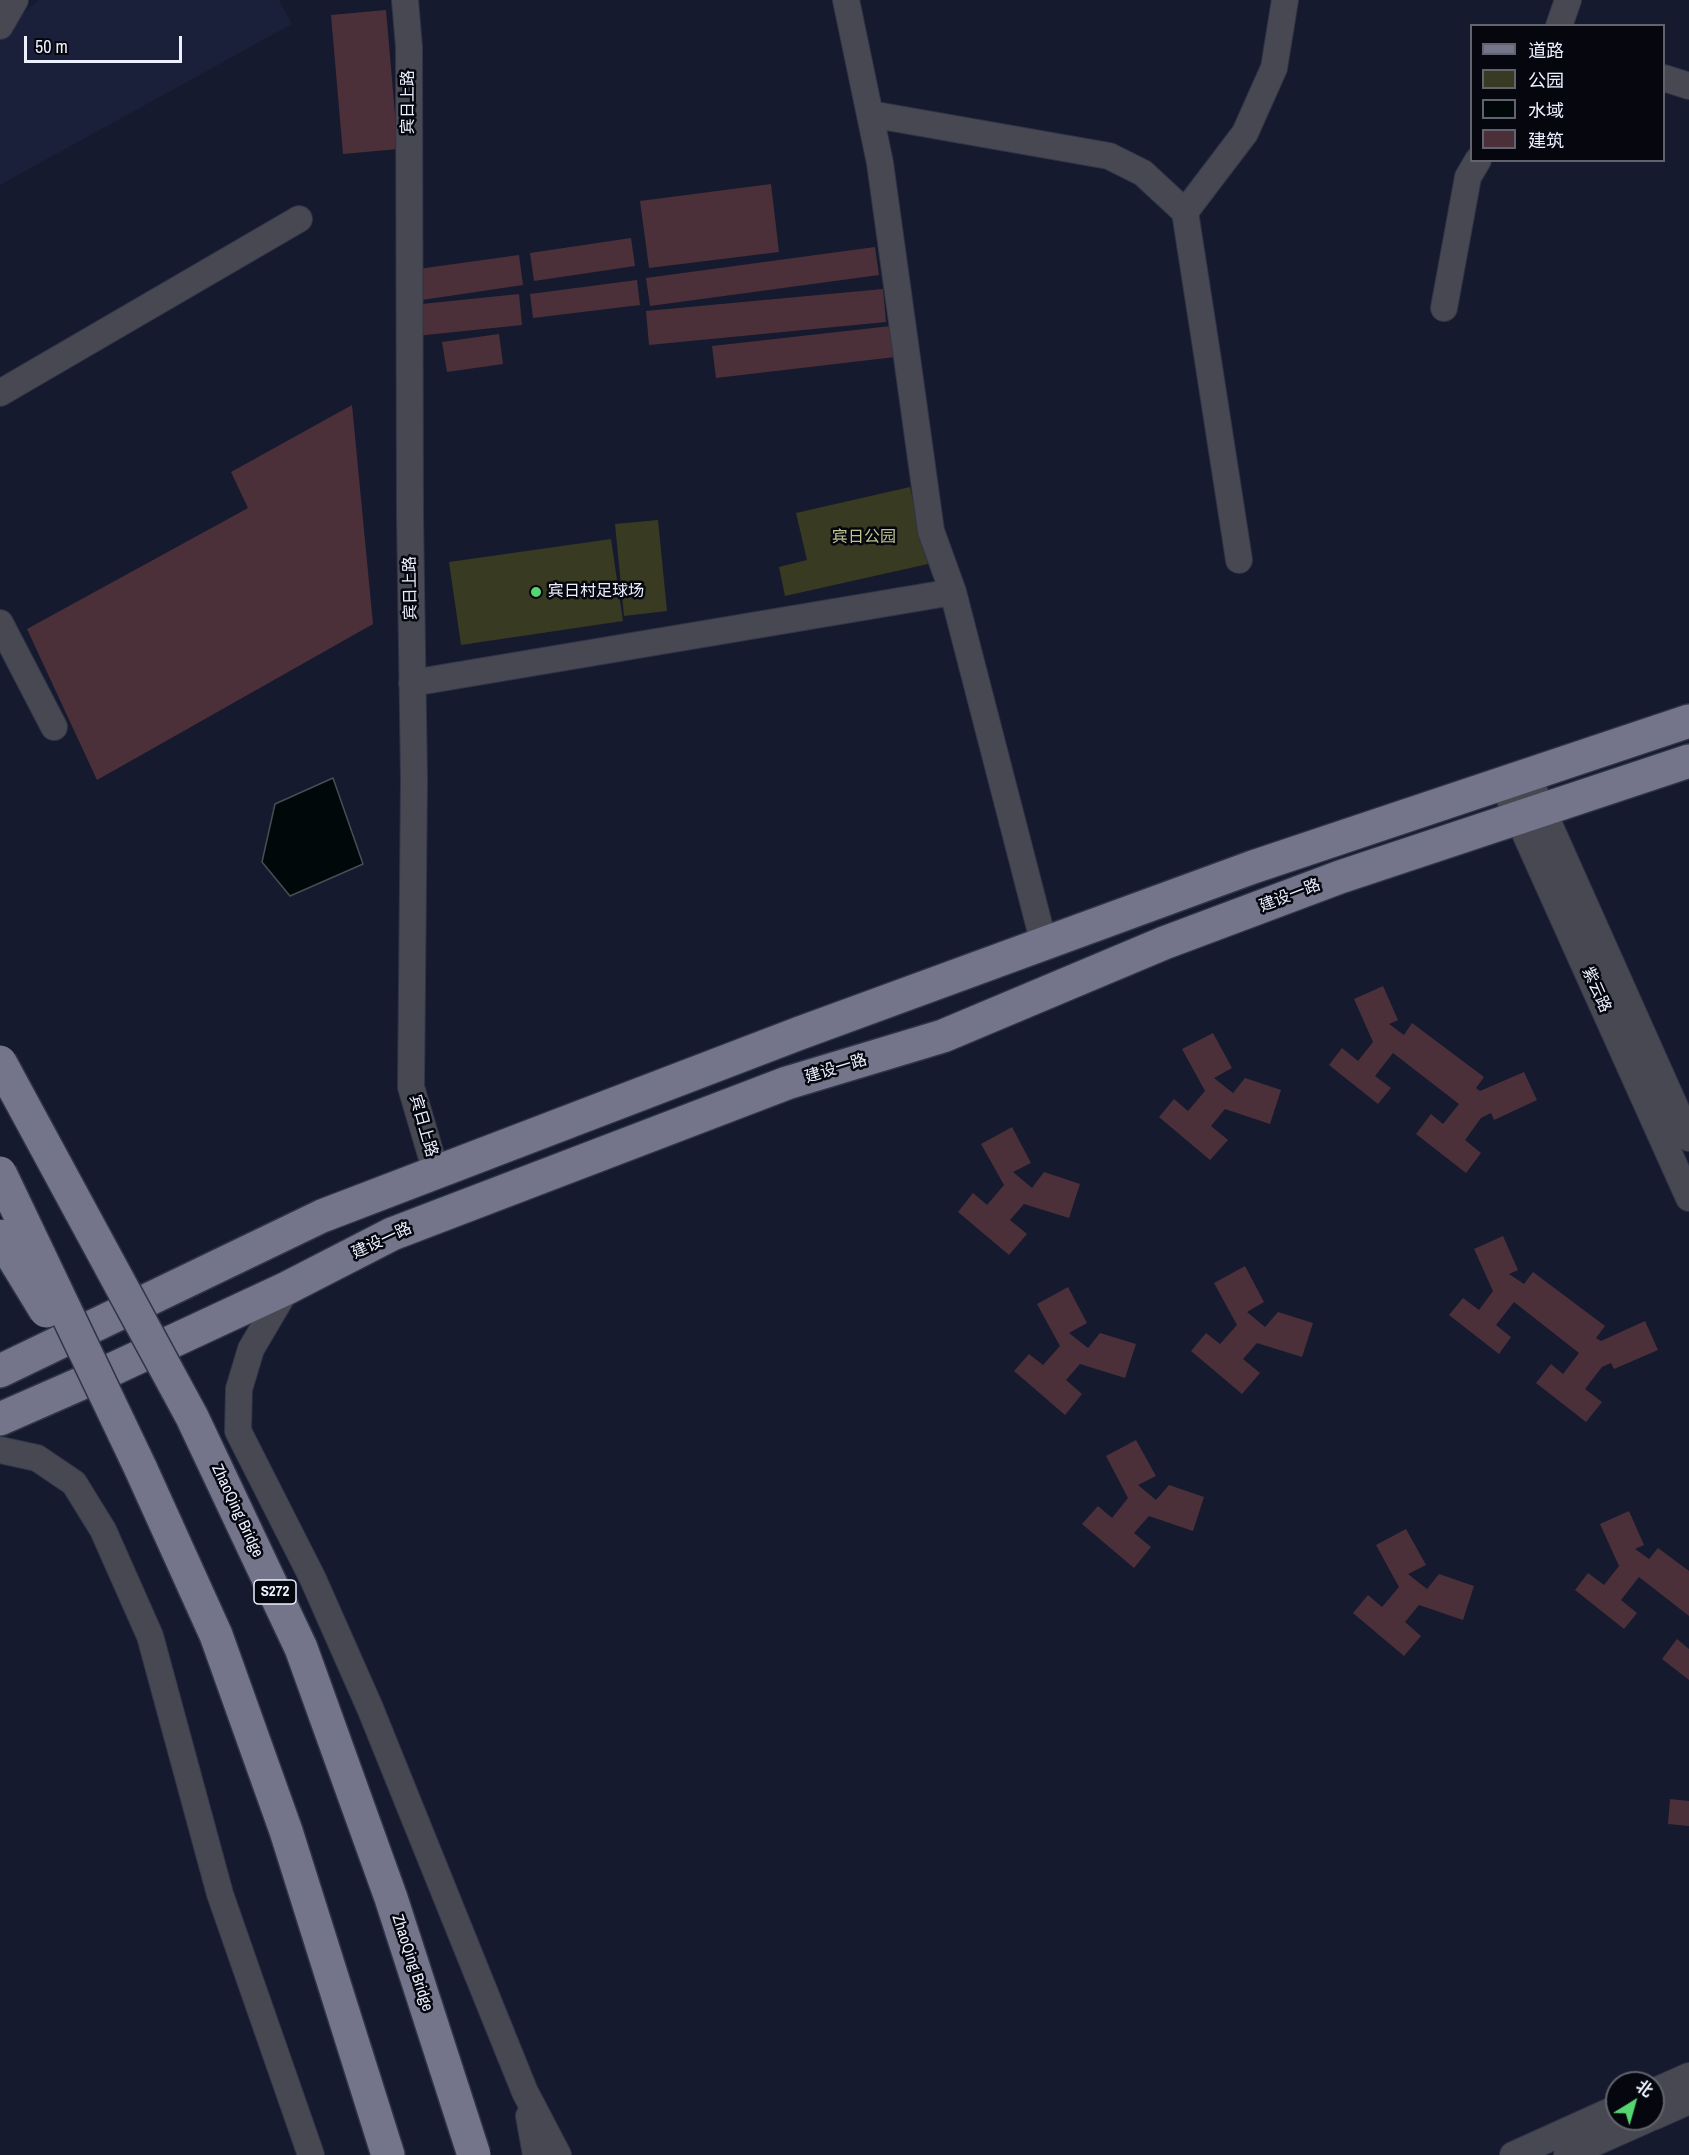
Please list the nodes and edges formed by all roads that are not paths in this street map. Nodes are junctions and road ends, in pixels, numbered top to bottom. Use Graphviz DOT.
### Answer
graph roads {
  1 [pos="15,0"];
  2 [pos="405,0"];
  3 [pos="846,0"];
  4 [pos="1285,0"];
  5 [pos="1568,0"];
  6 [pos="1560,24"];
  7 [pos="0,26"];
  8 [pos="1665,78"];
  9 [pos="1689,86"];
  10 [pos="870,114"];
  11 [pos="1477,162"];
  12 [pos="1185,212"];
  13 [pos="299,219"];
  14 [pos="1444,308"];
  15 [pos="0,393"];
  16 [pos="1239,560"];
  17 [pos="953,592"];
  18 [pos="0,623"];
  19 [pos="412,682"];
  20 [pos="1689,721"];
  21 [pos="54,727"];
  22 [pos="1689,761"];
  23 [pos="1515,779"];
  24 [pos="1531,813"];
  25 [pos="1044,944"];
  26 [pos="0,1062"];
  27 [pos="1689,1138"];
  28 [pos="436,1172"];
  29 [pos="0,1173"];
  30 [pos="1689,1198"];
  31 [pos="0,1236"];
  32 [pos="287,1288"];
  33 [pos="0,1371"];
  34 [pos="0,1419"];
  35 [pos="0,1450"];
  36 [pos="140,1467"];
  37 [pos="1689,2076"];
  38 [pos="1665,2087"];
  39 [pos="525,2092"];
  40 [pos="1689,2101"];
  41 [pos="1665,2112"];
  42 [pos="1605,2113"];
  43 [pos="1621,2131"];
  44 [pos="311,2155"];
  45 [pos="388,2155"];
  46 [pos="474,2155"];
  47 [pos="536,2155"];
  48 [pos="558,2155"];
  49 [pos="1513,2155"];
  50 [pos="1567,2155"];
  1 -- 7 [label="street"];
  2 -- 19 [label="street, 宾日上路"];
  3 -- 10 [label="street"];
  4 -- 12 [label="street"];
  5 -- 6 [label="street"];
  8 -- 9 [label="street"];
  10 -- 12 [label="street"];
  10 -- 17 [label="street"];
  11 -- 14 [label="street"];
  12 -- 16 [label="street"];
  13 -- 15 [label="street"];
  17 -- 19 [label="street"];
  17 -- 25 [label="street"];
  18 -- 21 [label="street"];
  19 -- 28 [label="street, 宾日上路"];
  20 -- 23 [label="main road"];
  22 -- 24 [label="main road, 建设一路"];
  23 -- 24 [label="street, 紫云路"];
  23 -- 25 [label="main road"];
  24 -- 27 [label="street, 紫云路"];
  24 -- 30 [label="street, 紫云路"];
  24 -- 32 [label="main road, 建设一路"];
  25 -- 28 [label="main road"];
  26 -- 46 [label="main road, ZhaoQing Bridge / S272, bridge"];
  28 -- 33 [label="main road"];
  29 -- 36 [label="main road, bridge"];
  31 -- 36 [label="main road, bridge"];
  32 -- 34 [label="main road, 建设一路"];
  32 -- 39 [label="street"];
  35 -- 44 [label="street"];
  36 -- 45 [label="main road"];
  37 -- 38 [label="street"];
  39 -- 47 [label="street"];
  39 -- 48 [label="street"];
  40 -- 41 [label="street"];
  42 -- 49 [label="street"];
  43 -- 50 [label="street"];
}
